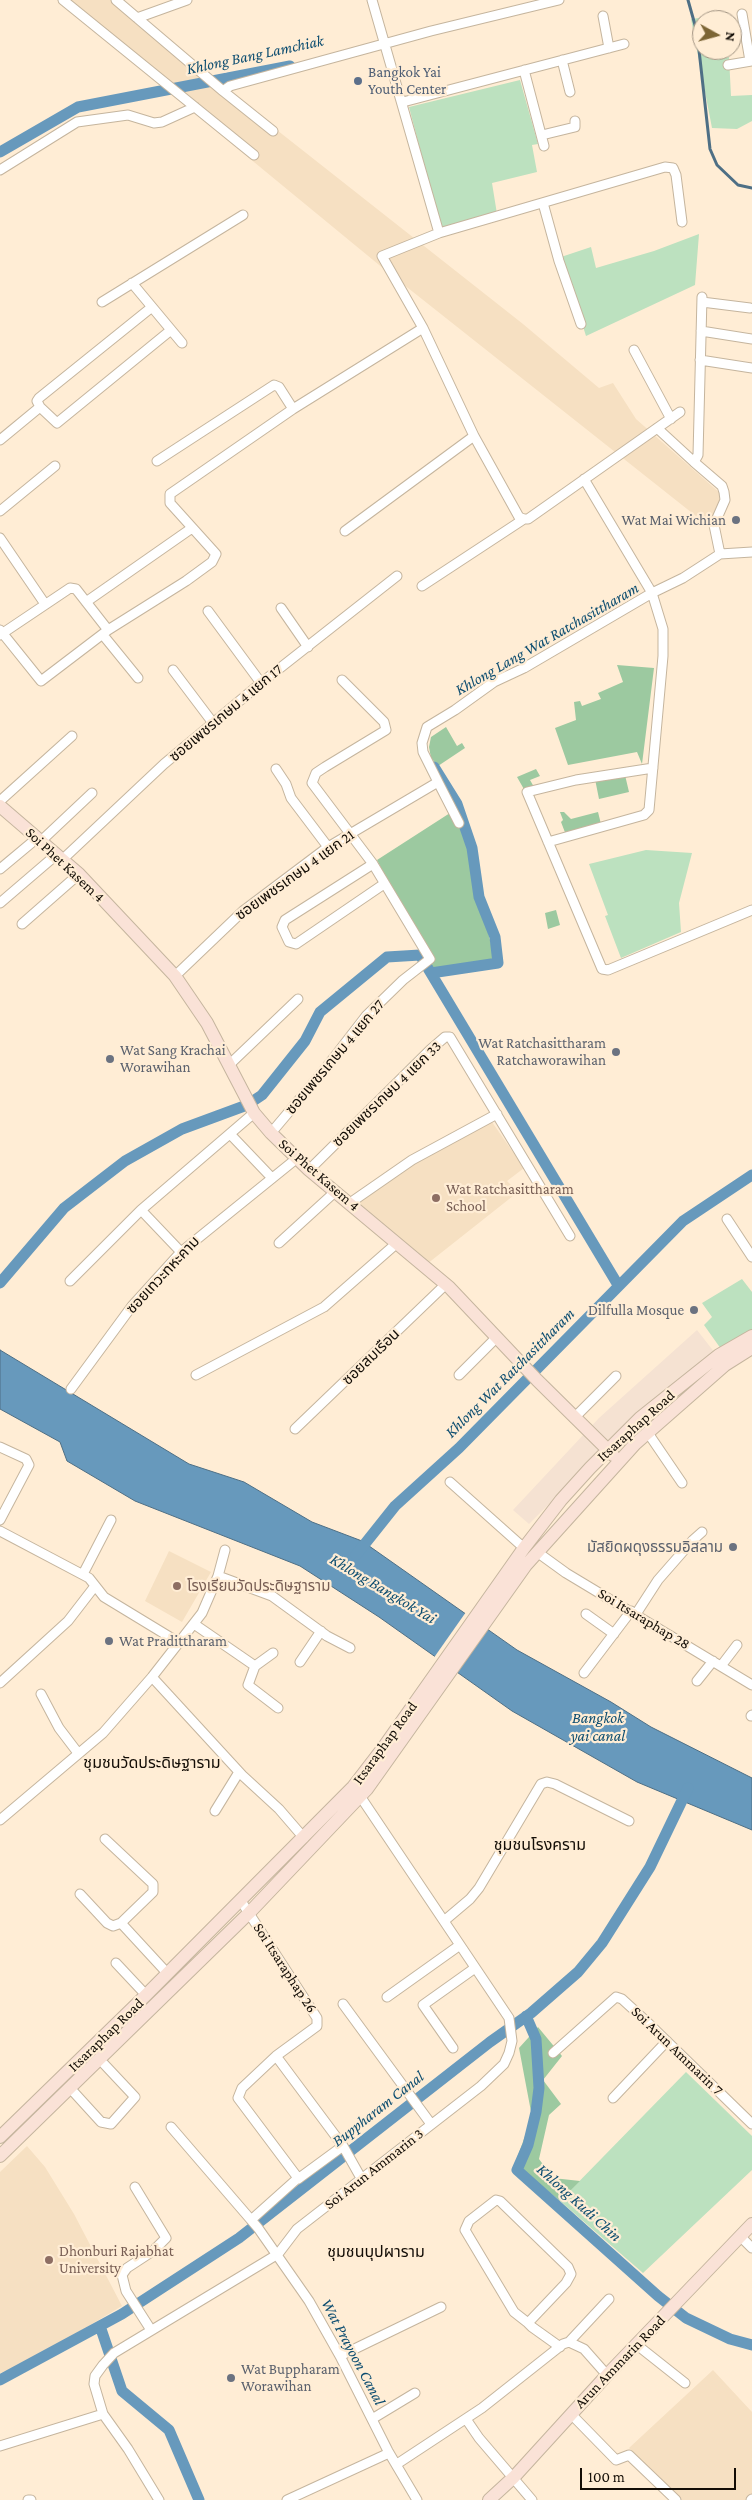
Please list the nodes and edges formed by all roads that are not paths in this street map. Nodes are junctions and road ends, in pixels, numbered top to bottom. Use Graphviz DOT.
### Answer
graph roads {
  1 [pos="63,0"];
  2 [pos="116,0"];
  3 [pos="187,0"];
  4 [pos="372,0"];
  5 [pos="559,0"];
  6 [pos="742,14"];
  7 [pos="603,16"];
  8 [pos="137,18"];
  9 [pos="384,40"];
  10 [pos="624,44"];
  11 [pos="609,48"];
  12 [pos="562,60"];
  13 [pos="751,61"];
  14 [pos="728,65"];
  15 [pos="524,70"];
  16 [pos="220,88"];
  17 [pos="570,92"];
  18 [pos="402,102"];
  19 [pos="195,107"];
  20 [pos="575,121"];
  21 [pos="273,131"];
  22 [pos="542,135"];
  23 [pos="544,146"];
  24 [pos="254,155"];
  25 [pos="0,170"];
  26 [pos="543,203"];
  27 [pos="244,215"];
  28 [pos="682,222"];
  29 [pos="439,233"];
  30 [pos="132,283"];
  31 [pos="102,302"];
  32 [pos="152,307"];
  33 [pos="750,308"];
  34 [pos="581,324"];
  35 [pos="423,328"];
  36 [pos="171,330"];
  37 [pos="701,331"];
  38 [pos="752,339"];
  39 [pos="182,344"];
  40 [pos="634,350"];
  41 [pos="700,360"];
  42 [pos="752,368"];
  43 [pos="40,407"];
  44 [pos="293,409"];
  45 [pos="680,412"];
  46 [pos="671,418"];
  47 [pos="657,428"];
  48 [pos="474,436"];
  49 [pos="0,440"];
  50 [pos="157,461"];
  51 [pos="694,462"];
  52 [pos="55,466"];
  53 [pos="584,479"];
  54 [pos="0,511"];
  55 [pos="524,519"];
  56 [pos="192,528"];
  57 [pos="345,531"];
  58 [pos="0,538"];
  59 [pos="752,552"];
  60 [pos="720,554"];
  61 [pos="397,576"];
  62 [pos="422,586"];
  63 [pos="652,594"];
  64 [pos="86,602"];
  65 [pos="45,604"];
  66 [pos="282,608"];
  67 [pos="208,611"];
  68 [pos="105,632"];
  69 [pos="1,633"];
  70 [pos="308,647"];
  71 [pos="173,670"];
  72 [pos="138,678"];
  73 [pos="342,680"];
  74 [pos="261,683"];
  75 [pos="213,723"];
  76 [pos="72,736"];
  77 [pos="653,768"];
  78 [pos="276,769"];
  79 [pos="438,782"];
  80 [pos="92,793"];
  81 [pos="0,801"];
  82 [pos="0,806"];
  83 [pos="459,823"];
  84 [pos="351,833"];
  85 [pos="38,841"];
  86 [pos="548,842"];
  87 [pos="328,847"];
  88 [pos="59,858"];
  89 [pos="373,864"];
  90 [pos="0,869"];
  91 [pos="79,874"];
  92 [pos="384,884"];
  93 [pos="0,903"];
  94 [pos="752,910"];
  95 [pos="22,924"];
  96 [pos="175,976"];
  97 [pos="298,999"];
  98 [pos="230,1064"];
  99 [pos="253,1110"];
  100 [pos="497,1114"];
  101 [pos="272,1133"];
  102 [pos="230,1134"];
  103 [pos="296,1159"];
  104 [pos="309,1170"];
  105 [pos="272,1178"];
  106 [pos="336,1191"];
  107 [pos="350,1203"];
  108 [pos="141,1210"];
  109 [pos="727,1219"];
  110 [pos="570,1236"];
  111 [pos="279,1243"];
  112 [pos="397,1243"];
  113 [pos="181,1252"];
  114 [pos="752,1257"];
  115 [pos="70,1281"];
  116 [pos="446,1284"];
  117 [pos="752,1336"];
  118 [pos="497,1337"];
  119 [pos="751,1350"];
  120 [pos="196,1375"];
  121 [pos="459,1375"];
  122 [pos="616,1376"];
  123 [pos="71,1389"];
  124 [pos="574,1418"];
  125 [pos="296,1429"];
  126 [pos="648,1433"];
  127 [pos="0,1447"];
  128 [pos="608,1450"];
  129 [pos="618,1462"];
  130 [pos="450,1482"];
  131 [pos="682,1483"];
  132 [pos="0,1520"];
  133 [pos="111,1520"];
  134 [pos="0,1531"];
  135 [pos="702,1532"];
  136 [pos="225,1550"];
  137 [pos="537,1552"];
  138 [pos="523,1557"];
  139 [pos="83,1574"];
  140 [pos="218,1576"];
  141 [pos="95,1586"];
  142 [pos="633,1612"];
  143 [pos="586,1614"];
  144 [pos="194,1624"];
  145 [pos="321,1631"];
  146 [pos="614,1634"];
  147 [pos="178,1642"];
  148 [pos="738,1645"];
  149 [pos="350,1648"];
  150 [pos="273,1653"];
  151 [pos="300,1662"];
  152 [pos="717,1663"];
  153 [pos="255,1666"];
  154 [pos="584,1673"];
  155 [pos="152,1677"];
  156 [pos="698,1681"];
  157 [pos="0,1683"];
  158 [pos="752,1685"];
  159 [pos="41,1694"];
  160 [pos="278,1708"];
  161 [pos="78,1752"];
  162 [pos="239,1772"];
  163 [pos="357,1792"];
  164 [pos="216,1811"];
  165 [pos="0,1820"];
  166 [pos="629,1821"];
  167 [pos="304,1838"];
  168 [pos="105,1839"];
  169 [pos="80,1894"];
  170 [pos="241,1901"];
  171 [pos="249,1913"];
  172 [pos="444,1921"];
  173 [pos="121,1923"];
  174 [pos="460,1944"];
  175 [pos="116,1963"];
  176 [pos="475,1968"];
  177 [pos="168,1974"];
  178 [pos="146,1996"];
  179 [pos="387,1997"];
  180 [pos="343,2004"];
  181 [pos="667,2041"];
  182 [pos="452,2048"];
  183 [pos="553,2053"];
  184 [pos="276,2056"];
  185 [pos="104,2064"];
  186 [pos="70,2088"];
  187 [pos="614,2098"];
  188 [pos="431,2124"];
  189 [pos="752,2124"];
  190 [pos="171,2127"];
  191 [pos="0,2137"];
  192 [pos="343,2146"];
  193 [pos="0,2156"];
  194 [pos="361,2178"];
  195 [pos="298,2179"];
  196 [pos="135,2187"];
  197 [pos="254,2223"];
  198 [pos="752,2224"];
  199 [pos="740,2236"];
  200 [pos="752,2248"];
  201 [pos="277,2255"];
  202 [pos="608,2299"];
  203 [pos="441,2307"];
  204 [pos="528,2323"];
  205 [pos="151,2330"];
  206 [pos="569,2342"];
  207 [pos="637,2345"];
  208 [pos="560,2347"];
  209 [pos="340,2356"];
  210 [pos="607,2375"];
  211 [pos="685,2383"];
  212 [pos="415,2393"];
  213 [pos="103,2414"];
  214 [pos="571,2414"];
  215 [pos="466,2418"];
  216 [pos="372,2419"];
  217 [pos="0,2446"];
  218 [pos="389,2453"];
  219 [pos="397,2464"];
  220 [pos="514,2477"];
  221 [pos="159,2500"];
  222 [pos="287,2500"];
  223 [pos="417,2500"];
  224 [pos="488,2500"];
  225 [pos="532,2500"];
  226 [pos="676,2500"];
  1 -- 19 [label="street"];
  2 -- 8 [label="street"];
  3 -- 8 [label="street"];
  4 -- 9 [label="street"];
  5 -- 9 [label="street"];
  6 -- 13 [label="street"];
  7 -- 11 [label="street"];
  8 -- 16 [label="street"];
  9 -- 16 [label="street"];
  9 -- 18 [label="street"];
  10 -- 11 [label="street"];
  11 -- 12 [label="street"];
  12 -- 15 [label="street"];
  12 -- 17 [label="street"];
  13 -- 14 [label="street"];
  15 -- 18 [label="street"];
  15 -- 22 [label="street"];
  16 -- 21 [label="street"];
  18 -- 29 [label="street"];
  19 -- 24 [label="street"];
  19 -- 25 [label="street"];
  20 -- 22 [label="street"];
  22 -- 23 [label="street"];
  26 -- 28 [label="street"];
  26 -- 29 [label="street"];
  26 -- 34 [label="street"];
  27 -- 30 [label="street"];
  29 -- 35 [label="street"];
  30 -- 31 [label="street"];
  30 -- 32 [label="street"];
  32 -- 36 [label="street"];
  32 -- 43 [label="street"];
  33 -- 37 [label="street"];
  35 -- 44 [label="street"];
  35 -- 48 [label="street"];
  36 -- 39 [label="street"];
  36 -- 43 [label="street"];
  37 -- 38 [label="street"];
  37 -- 41 [label="street"];
  40 -- 46 [label="street"];
  41 -- 42 [label="street"];
  41 -- 51 [label="street"];
  43 -- 49 [label="street"];
  44 -- 50 [label="street"];
  44 -- 56 [label="street"];
  45 -- 46 [label="street"];
  46 -- 47 [label="street"];
  47 -- 51 [label="street"];
  47 -- 53 [label="street"];
  48 -- 55 [label="street"];
  48 -- 57 [label="street"];
  51 -- 60 [label="street"];
  52 -- 54 [label="street"];
  53 -- 55 [label="street"];
  53 -- 63 [label="street"];
  55 -- 62 [label="street"];
  56 -- 64 [label="street"];
  56 -- 68 [label="street"];
  58 -- 65 [label="street"];
  59 -- 60 [label="street"];
  60 -- 63 [label="street"];
  61 -- 70 [label="street, ซอยเพชรเกษม 4 แยก 17"];
  63 -- 77 [label="street"];
  63 -- 79 [label="street"];
  64 -- 65 [label="street"];
  64 -- 68 [label="street"];
  65 -- 69 [label="street"];
  66 -- 70 [label="street"];
  67 -- 74 [label="street"];
  68 -- 69 [label="street"];
  68 -- 72 [label="street"];
  70 -- 74 [label="street, ซอยเพชรเกษม 4 แยก 17"];
  71 -- 75 [label="street"];
  73 -- 84 [label="street"];
  74 -- 75 [label="street, ซอยเพชรเกษม 4 แยก 17"];
  75 -- 88 [label="street, ซอยเพชรเกษม 4 แยก 17"];
  76 -- 81 [label="street"];
  77 -- 86 [label="street"];
  77 -- 86 [label="street"];
  78 -- 87 [label="street"];
  79 -- 83 [label="street"];
  79 -- 84 [label="street, ซอยเพชรเกษม 4 แยก 21"];
  80 -- 85 [label="street"];
  82 -- 85 [label="main road, Soi Phet Kasem 4"];
  84 -- 87 [label="street, ซอยเพชรเกษม 4 แยก 21"];
  84 -- 89 [label="street"];
  85 -- 88 [label="main road, Soi Phet Kasem 4"];
  85 -- 90 [label="street"];
  86 -- 94 [label="street"];
  87 -- 96 [label="street, ซอยเพชรเกษม 4 แยก 21"];
  88 -- 91 [label="main road, Soi Phet Kasem 4"];
  88 -- 93 [label="street, ซอยเพชรเกษม 4 แยก 17"];
  89 -- 92 [label="street"];
  89 -- 92 [label="street"];
  91 -- 95 [label="street"];
  91 -- 96 [label="main road, Soi Phet Kasem 4"];
  92 -- 101 [label="street, ซอยเพชรเกษม 4 แยก 27"];
  96 -- 98 [label="main road, Soi Phet Kasem 4"];
  97 -- 98 [label="street"];
  98 -- 99 [label="main road, Soi Phet Kasem 4"];
  99 -- 101 [label="main road, Soi Phet Kasem 4"];
  99 -- 102 [label="street"];
  100 -- 104 [label="street, ซอยเพชรเกษม 4 แยก 33"];
  100 -- 107 [label="street"];
  100 -- 110 [label="street, ซอยเพชรเกษม 4 แยก 33"];
  101 -- 103 [label="main road, Soi Phet Kasem 4"];
  102 -- 105 [label="street"];
  102 -- 108 [label="street"];
  103 -- 104 [label="main road, Soi Phet Kasem 4"];
  103 -- 105 [label="street, ซอยเทวะทหะคาม"];
  104 -- 106 [label="main road, Soi Phet Kasem 4"];
  105 -- 113 [label="street, ซอยเทวะทหะคาม"];
  106 -- 107 [label="main road, Soi Phet Kasem 4"];
  106 -- 111 [label="street"];
  107 -- 112 [label="main road, Soi Phet Kasem 4"];
  108 -- 113 [label="street"];
  108 -- 115 [label="street"];
  109 -- 114 [label="street"];
  112 -- 116 [label="main road, Soi Phet Kasem 4"];
  112 -- 120 [label="street"];
  113 -- 123 [label="street, ซอยเทวะทหะคาม"];
  116 -- 118 [label="main road, Soi Phet Kasem 4"];
  116 -- 125 [label="street, ซอยสมเรือน"];
  117 -- 128 [label="main road, Itsaraphap Road"];
  118 -- 121 [label="street"];
  118 -- 124 [label="main road, Soi Phet Kasem 4"];
  119 -- 126 [label="main road"];
  122 -- 124 [label="street"];
  124 -- 128 [label="main road, Soi Phet Kasem 4"];
  126 -- 129 [label="main road"];
  126 -- 131 [label="street"];
  127 -- 132 [label="street"];
  128 -- 129 [label="main road, Soi Phet Kasem 4"];
  128 -- 138 [label="main road, Itsaraphap Road"];
  129 -- 137 [label="main road"];
  130 -- 138 [label="street"];
  133 -- 139 [label="street"];
  134 -- 139 [label="street"];
  135 -- 142 [label="street"];
  136 -- 140 [label="street"];
  137 -- 138 [label="main road"];
  137 -- 142 [label="street, Soi Itsaraphap 28"];
  138 -- 163 [label="main road, Itsaraphap Road"];
  139 -- 141 [label="street"];
  140 -- 144 [label="street"];
  140 -- 145 [label="street"];
  141 -- 147 [label="street"];
  141 -- 157 [label="street"];
  142 -- 146 [label="street"];
  142 -- 152 [label="street, Soi Itsaraphap 28"];
  143 -- 146 [label="street"];
  144 -- 147 [label="street"];
  144 -- 153 [label="street"];
  145 -- 149 [label="street"];
  145 -- 151 [label="street"];
  146 -- 154 [label="street"];
  147 -- 155 [label="street"];
  148 -- 152 [label="street"];
  150 -- 153 [label="street"];
  152 -- 156 [label="street"];
  152 -- 158 [label="street, Soi Itsaraphap 28"];
  153 -- 160 [label="street"];
  155 -- 161 [label="street"];
  155 -- 162 [label="street"];
  159 -- 161 [label="street"];
  161 -- 165 [label="street"];
  162 -- 164 [label="street"];
  162 -- 167 [label="street"];
  163 -- 167 [label="main road, Itsaraphap Road"];
  163 -- 171 [label="main road"];
  163 -- 172 [label="street, Soi Arun Ammarin 3"];
  166 -- 172 [label="street"];
  167 -- 170 [label="main road, Itsaraphap Road"];
  168 -- 173 [label="street"];
  169 -- 173 [label="street"];
  170 -- 171 [label="street, Soi Itsaraphap 26"];
  170 -- 177 [label="main road, Itsaraphap Road"];
  171 -- 184 [label="street, Soi Itsaraphap 26"];
  171 -- 186 [label="main road"];
  172 -- 174 [label="street, Soi Arun Ammarin 3"];
  173 -- 177 [label="street"];
  174 -- 176 [label="street, Soi Arun Ammarin 3"];
  174 -- 179 [label="street"];
  175 -- 178 [label="street"];
  176 -- 182 [label="street"];
  176 -- 188 [label="street, Soi Arun Ammarin 3"];
  177 -- 178 [label="main road, Itsaraphap Road"];
  178 -- 191 [label="main road, Itsaraphap Road"];
  180 -- 188 [label="street"];
  181 -- 183 [label="street, Soi Arun Ammarin 7"];
  181 -- 187 [label="street"];
  181 -- 189 [label="street, Soi Arun Ammarin 7"];
  184 -- 192 [label="street"];
  184 -- 195 [label="street"];
  185 -- 186 [label="street"];
  186 -- 193 [label="main road"];
  188 -- 194 [label="street, Soi Arun Ammarin 3"];
  190 -- 197 [label="street"];
  192 -- 194 [label="street"];
  192 -- 195 [label="street"];
  194 -- 201 [label="street, Soi Arun Ammarin 3"];
  195 -- 197 [label="street"];
  196 -- 205 [label="street"];
  197 -- 201 [label="street"];
  198 -- 199 [label="main road, Arun Ammarin Road"];
  199 -- 200 [label="street"];
  199 -- 207 [label="main road, Arun Ammarin Road"];
  201 -- 205 [label="street, Soi Arun Ammarin 3"];
  201 -- 209 [label="street"];
  202 -- 206 [label="street"];
  203 -- 209 [label="street"];
  204 -- 204 [label="street"];
  204 -- 208 [label="street"];
  205 -- 213 [label="street, Soi Arun Ammarin 3"];
  206 -- 208 [label="street"];
  206 -- 210 [label="street"];
  207 -- 210 [label="main road, Arun Ammarin Road"];
  207 -- 211 [label="street"];
  208 -- 215 [label="street"];
  209 -- 216 [label="street"];
  210 -- 214 [label="main road, Arun Ammarin Road"];
  212 -- 216 [label="street"];
  213 -- 217 [label="street"];
  213 -- 221 [label="street, Soi Arun Ammarin 3"];
  214 -- 220 [label="main road, Arun Ammarin Road"];
  214 -- 226 [label="street"];
  215 -- 219 [label="street"];
  215 -- 220 [label="street"];
  216 -- 218 [label="street"];
  218 -- 219 [label="street"];
  218 -- 222 [label="street"];
  219 -- 223 [label="street"];
  220 -- 224 [label="main road, Arun Ammarin Road"];
  220 -- 225 [label="street"];
}
